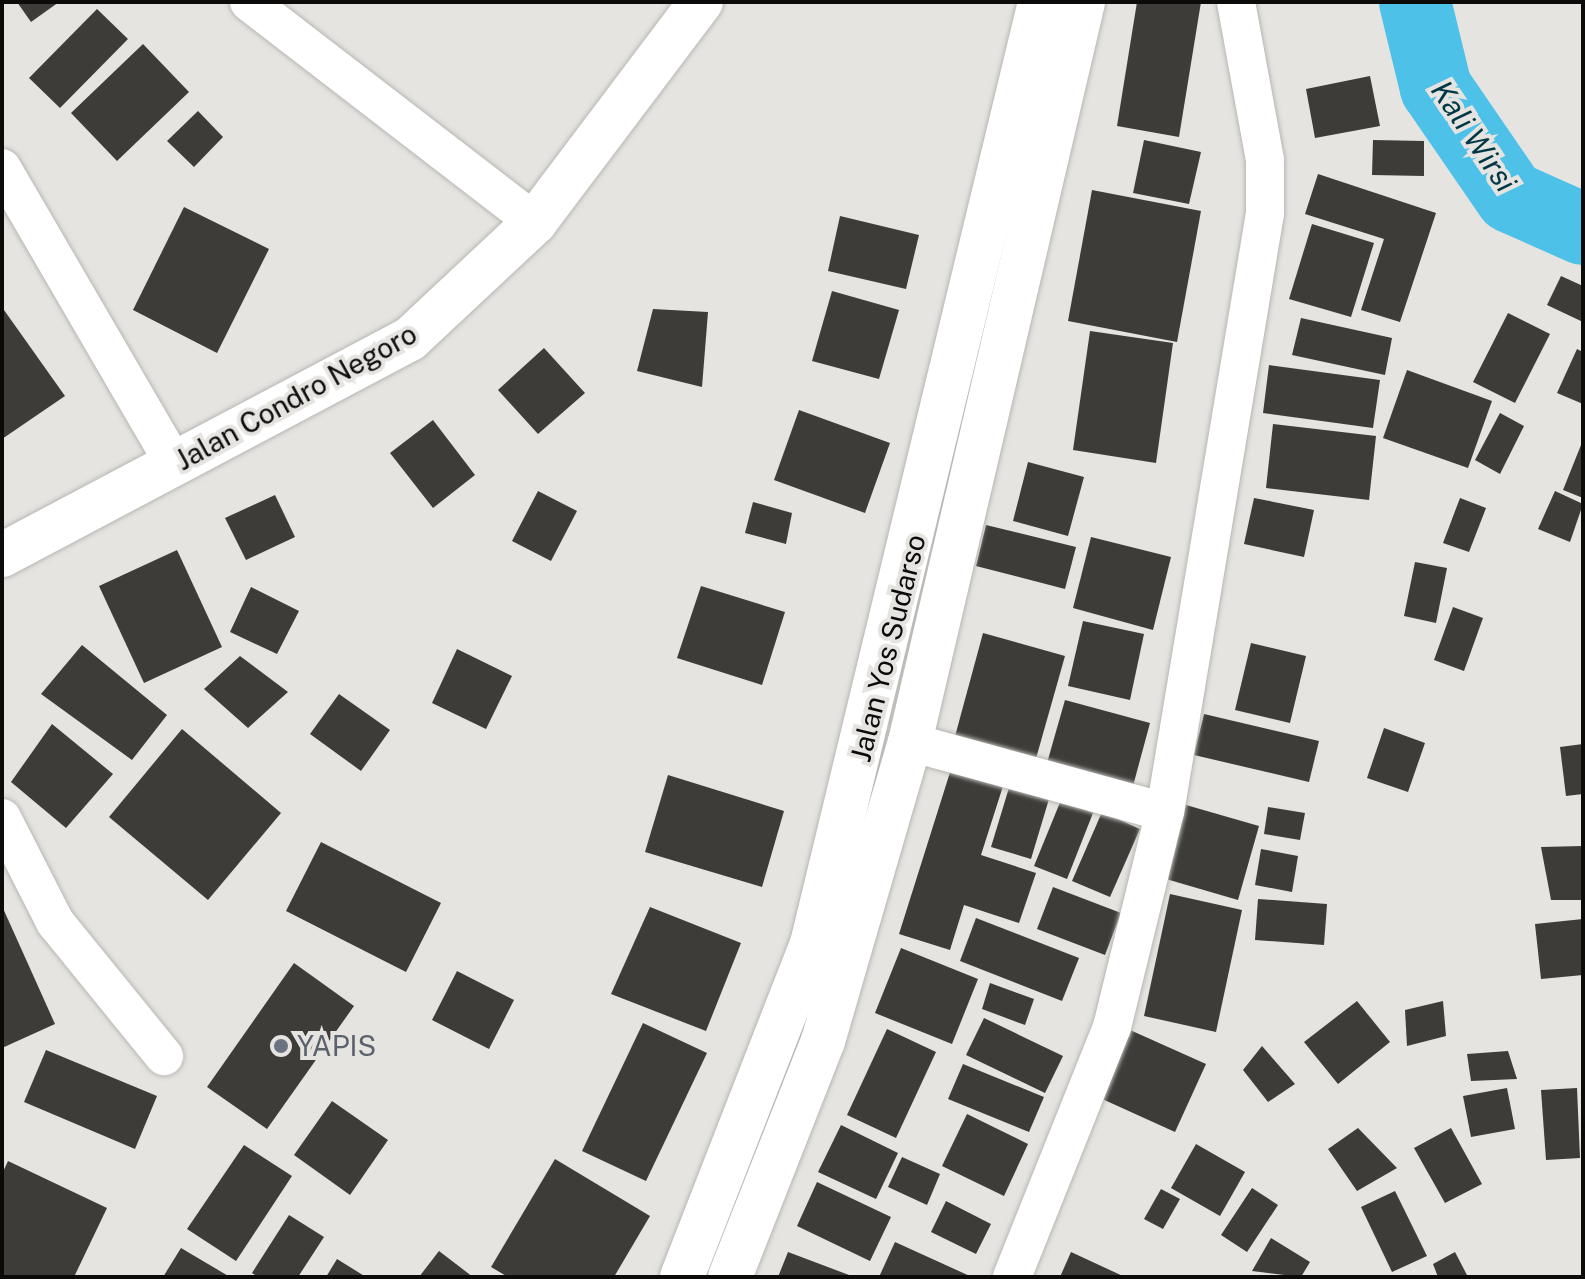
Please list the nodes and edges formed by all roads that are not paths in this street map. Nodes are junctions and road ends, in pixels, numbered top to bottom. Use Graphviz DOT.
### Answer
graph roads {
  1 [pos="249,2"];
  2 [pos="701,2"];
  3 [pos="1040,2"];
  4 [pos="1083,2"];
  5 [pos="1236,2"];
  6 [pos="2,168"];
  7 [pos="535,222"];
  8 [pos="955,368"];
  9 [pos="998,376"];
  10 [pos="175,465"];
  11 [pos="2,555"];
  12 [pos="910,742"];
  13 [pos="1165,812"];
  14 [pos="2,818"];
  15 [pos="164,1056"];
  16 [pos="682,1277"];
  17 [pos="730,1277"];
  18 [pos="1012,1277"];
  1 -- 7 [label="street"];
  2 -- 7 [label="main road, Jalan Condro Negoro"];
  3 -- 8 [label="main road, Jalan Yos Sudarso"];
  4 -- 9 [label="main road, Jalan Yos Sudarso"];
  5 -- 13 [label="street"];
  6 -- 10 [label="street"];
  7 -- 10 [label="main road, Jalan Condro Negoro"];
  8 -- 9 [label="main road"];
  8 -- 16 [label="main road, Jalan Yos Sudarso"];
  9 -- 12 [label="main road, Jalan Yos Sudarso"];
  10 -- 11 [label="main road, Jalan Condro Negoro"];
  12 -- 13 [label="street"];
  12 -- 17 [label="main road, Jalan Yos Sudarso"];
  13 -- 18 [label="street"];
  14 -- 15 [label="street"];
}
